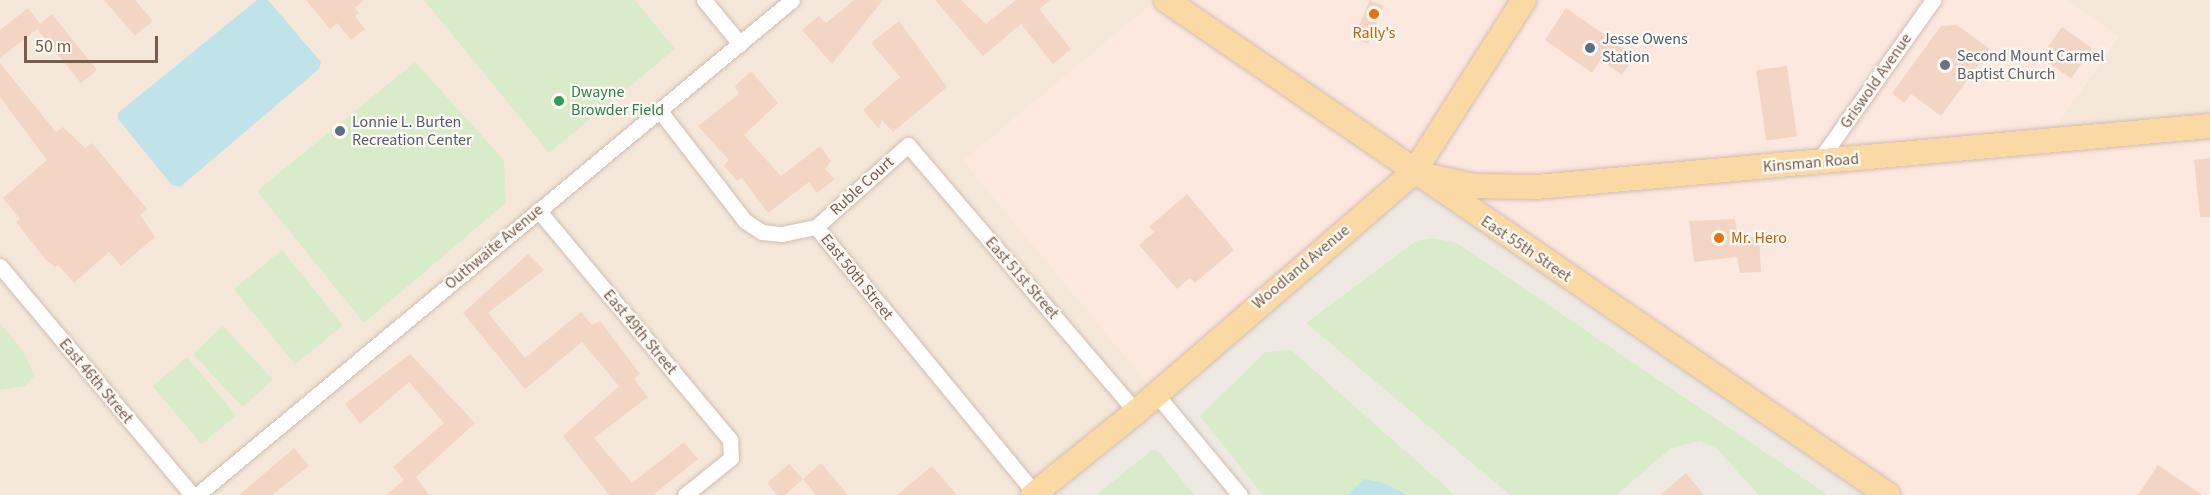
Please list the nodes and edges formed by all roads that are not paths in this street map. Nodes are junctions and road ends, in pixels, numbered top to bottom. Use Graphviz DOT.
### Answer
graph roads {
  1 [pos="704,0"];
  2 [pos="792,0"];
  3 [pos="1524,0"];
  4 [pos="1934,0"];
  5 [pos="1180,4"];
  6 [pos="740,44"];
  7 [pos="660,111"];
  8 [pos="2210,126"];
  9 [pos="908,145"];
  10 [pos="1818,162"];
  11 [pos="1414,172"];
  12 [pos="538,210"];
  13 [pos="816,227"];
  14 [pos="0,266"];
  15 [pos="1156,394"];
  16 [pos="1136,412"];
  17 [pos="1034,494"];
  18 [pos="192,495"];
  19 [pos="197,495"];
  20 [pos="685,495"];
  21 [pos="1240,495"];
  22 [pos="1888,495"];
  1 -- 6 [label="street"];
  2 -- 6 [label="street, Outhwaite Avenue"];
  3 -- 11 [label="main road, Woodland Avenue"];
  4 -- 10 [label="street, Griswold Avenue"];
  5 -- 11 [label="main road, East 55th Street"];
  6 -- 7 [label="street, Outhwaite Avenue"];
  7 -- 12 [label="street, Outhwaite Avenue"];
  7 -- 13 [label="street, East 50th Street"];
  8 -- 10 [label="main road, Kinsman Road"];
  9 -- 13 [label="street, Ruble Court"];
  9 -- 16 [label="street, East 51st Street"];
  10 -- 11 [label="main road, Kinsman Road"];
  11 -- 15 [label="main road, Woodland Avenue"];
  11 -- 22 [label="main road, East 55th Street"];
  12 -- 19 [label="street, Outhwaite Avenue"];
  12 -- 20 [label="street, East 49th Street"];
  13 -- 17 [label="street, East 50th Street"];
  14 -- 18 [label="street, East 46th Street"];
  15 -- 16 [label="main road, Woodland Avenue"];
  15 -- 21 [label="street"];
  16 -- 17 [label="main road, Woodland Avenue"];
}
